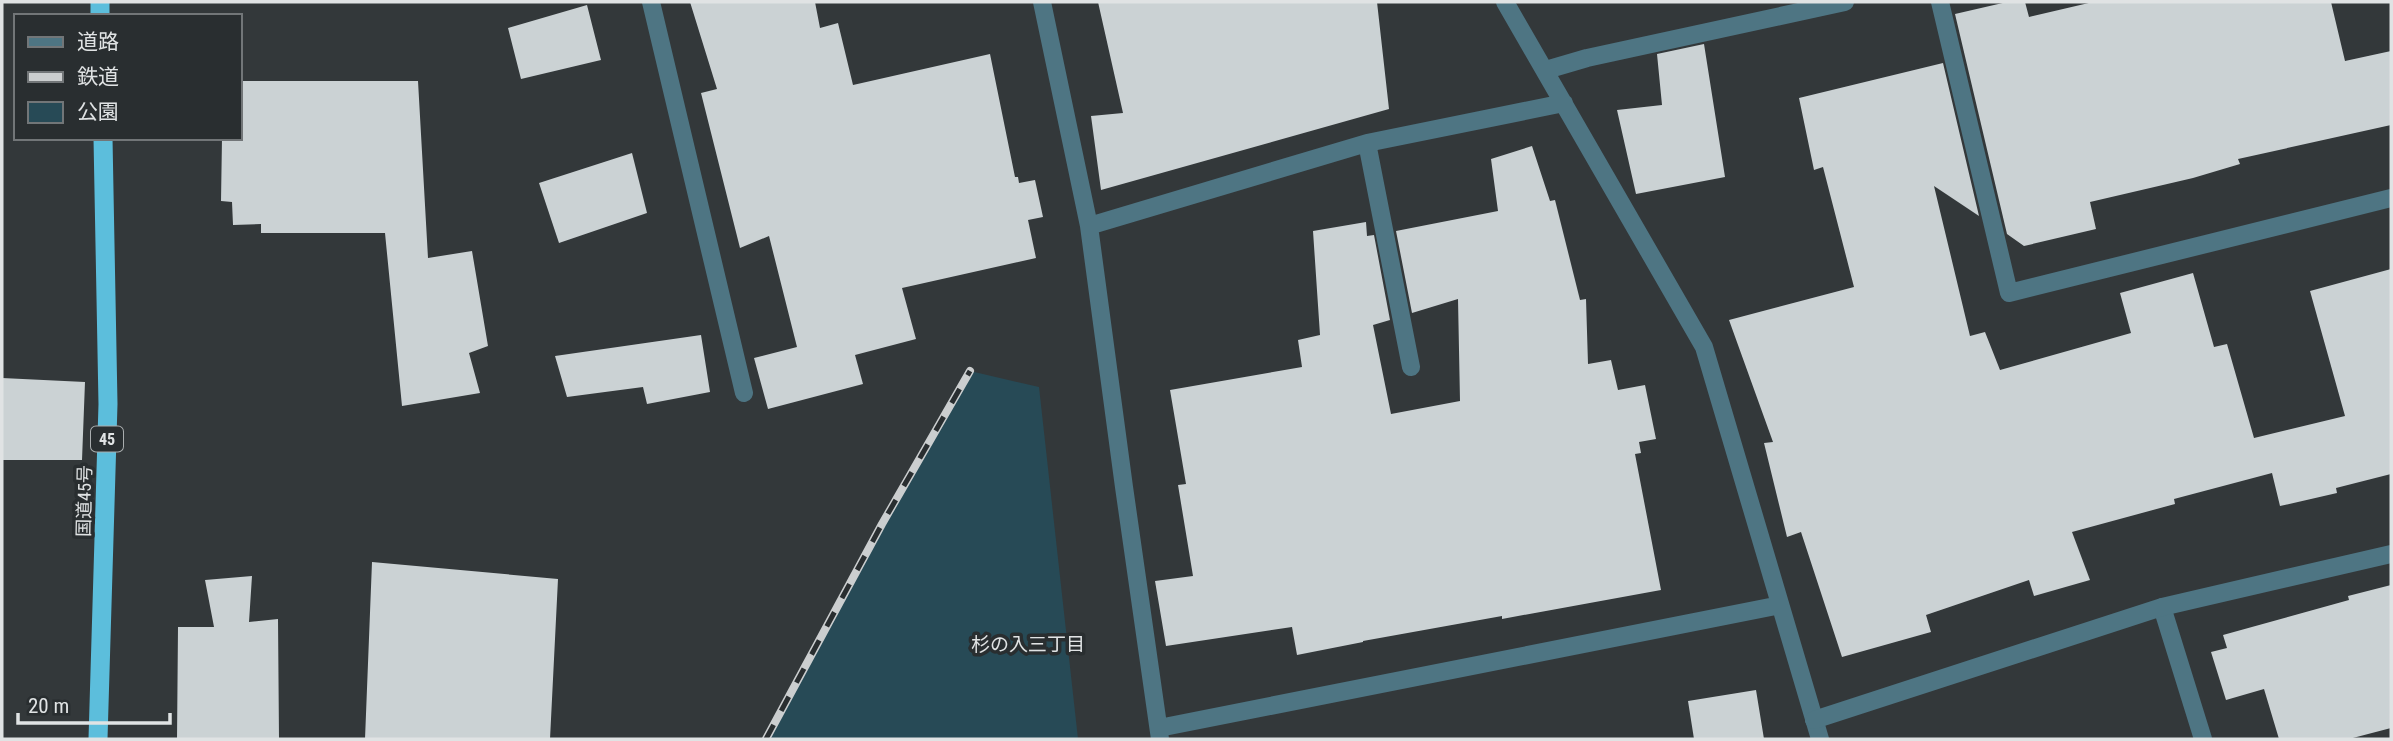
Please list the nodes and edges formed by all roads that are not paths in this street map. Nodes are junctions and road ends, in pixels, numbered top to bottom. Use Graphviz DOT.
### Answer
graph roads {
  1 [pos="651,2"];
  2 [pos="1042,2"];
  3 [pos="1505,2"];
  4 [pos="1845,2"];
  5 [pos="1940,2"];
  6 [pos="1546,70"];
  7 [pos="1564,103"];
  8 [pos="103,140"];
  9 [pos="1367,143"];
  10 [pos="2391,198"];
  11 [pos="1089,226"];
  12 [pos="1411,367"];
  13 [pos="744,393"];
  14 [pos="2391,554"];
  15 [pos="1780,605"];
  16 [pos="2162,607"];
  17 [pos="1814,720"];
  18 [pos="1160,734"];
  19 [pos="98,739"];
  20 [pos="1820,739"];
  21 [pos="2203,739"];
  1 -- 13 [label="street"];
  2 -- 11 [label="street"];
  3 -- 6 [label="street"];
  4 -- 6 [label="street"];
  5 -- 10 [label="street"];
  6 -- 7 [label="street"];
  7 -- 9 [label="street"];
  7 -- 15 [label="street"];
  8 -- 19 [label="highway, 国道45号 / 45"];
  9 -- 11 [label="street"];
  9 -- 12 [label="street"];
  11 -- 18 [label="street"];
  14 -- 16 [label="street"];
  15 -- 17 [label="street"];
  15 -- 18 [label="street"];
  16 -- 17 [label="street"];
  16 -- 21 [label="street"];
  17 -- 20 [label="street"];
}
